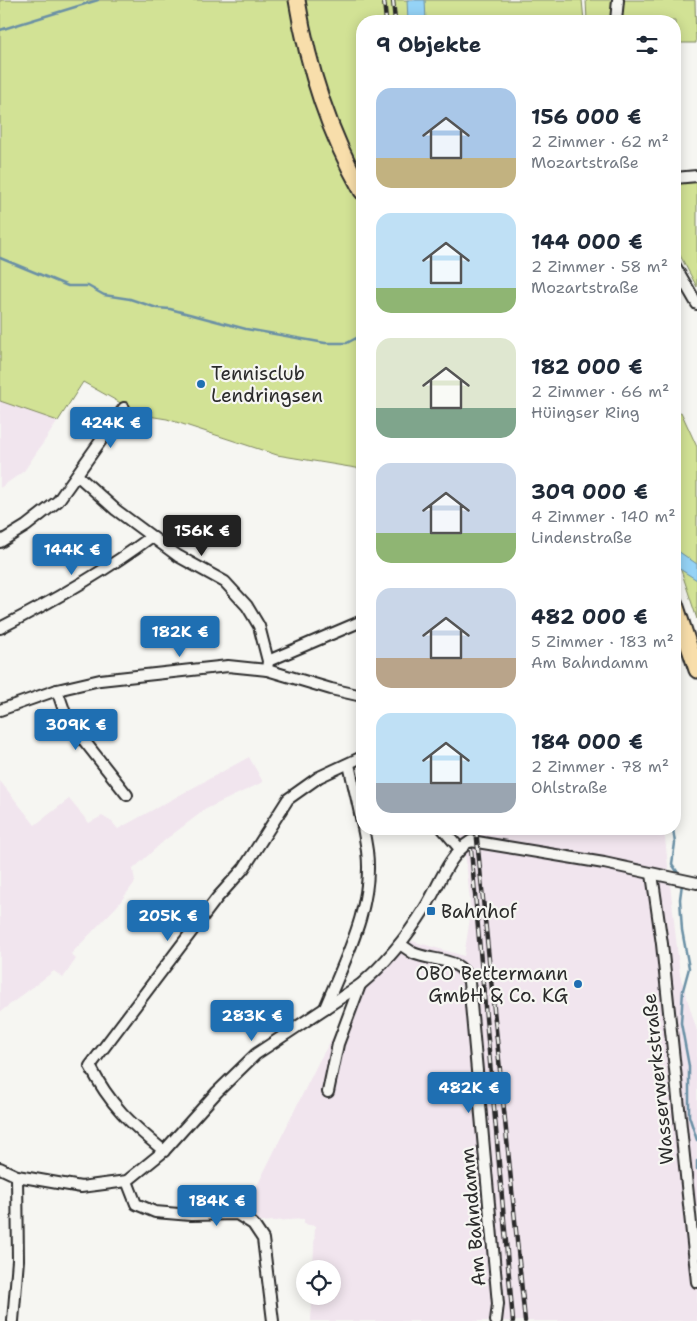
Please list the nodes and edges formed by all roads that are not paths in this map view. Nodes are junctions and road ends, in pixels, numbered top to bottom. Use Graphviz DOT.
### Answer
graph roads {
  1 [pos="297,0"];
  2 [pos="618,0"];
  3 [pos="617,15"];
  4 [pos="697,176"];
  5 [pos="681,177"];
  6 [pos="356,179"];
  7 [pos="681,276"];
  8 [pos="697,304"];
  9 [pos="124,408"];
  10 [pos="77,475"];
  11 [pos="151,537"];
  12 [pos="0,542"];
  13 [pos="681,621"];
  14 [pos="356,624"];
  15 [pos="0,628"];
  16 [pos="268,665"];
  17 [pos="697,670"];
  18 [pos="57,690"];
  19 [pos="356,695"];
  20 [pos="0,710"];
  21 [pos="356,760"];
  22 [pos="349,764"];
  23 [pos="127,796"];
  24 [pos="356,798"];
  25 [pos="364,835"];
  26 [pos="448,835"];
  27 [pos="460,849"];
  28 [pos="652,874"];
  29 [pos="697,883"];
  30 [pos="400,944"];
  31 [pos="360,984"];
  32 [pos="324,1009"];
  33 [pos="328,1092"];
  34 [pos="164,1151"];
  35 [pos="0,1168"];
  36 [pos="17,1176"];
  37 [pos="127,1181"];
  38 [pos="697,1282"];
  39 [pos="13,1321"];
  40 [pos="274,1321"];
  41 [pos="496,1321"];
  1 -- 6 [label="main road"];
  2 -- 3 [label="street"];
  4 -- 5 [label="street"];
  7 -- 8 [label="street"];
  9 -- 10 [label="street"];
  10 -- 11 [label="street"];
  10 -- 12 [label="street"];
  11 -- 15 [label="street"];
  11 -- 16 [label="street"];
  13 -- 17 [label="main road"];
  14 -- 16 [label="street"];
  16 -- 18 [label="street"];
  16 -- 19 [label="street"];
  18 -- 20 [label="street"];
  18 -- 23 [label="street"];
  21 -- 22 [label="street"];
  22 -- 24 [label="street"];
  22 -- 34 [label="street"];
  25 -- 32 [label="street"];
  26 -- 27 [label="street"];
  27 -- 28 [label="street"];
  27 -- 30 [label="street"];
  28 -- 29 [label="street"];
  28 -- 38 [label="street, Wasserwerkstraße"];
  30 -- 31 [label="street"];
  30 -- 41 [label="street, Am Bahndamm"];
  31 -- 32 [label="street"];
  31 -- 33 [label="street"];
  32 -- 34 [label="street"];
  34 -- 37 [label="street"];
  35 -- 36 [label="street"];
  36 -- 37 [label="street"];
  36 -- 39 [label="street"];
  37 -- 40 [label="street"];
}
